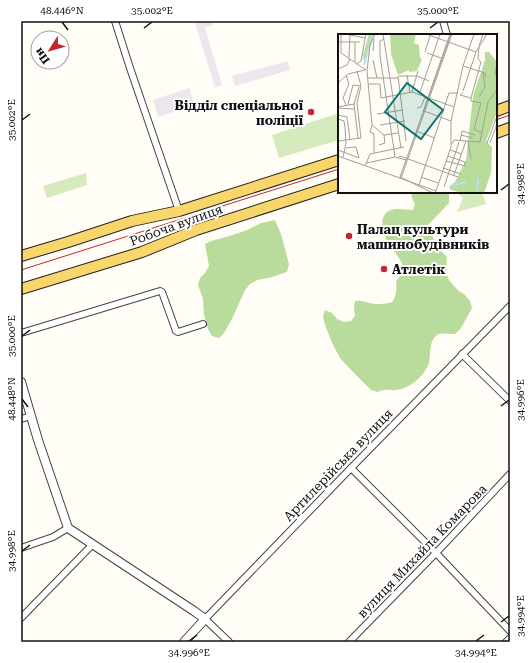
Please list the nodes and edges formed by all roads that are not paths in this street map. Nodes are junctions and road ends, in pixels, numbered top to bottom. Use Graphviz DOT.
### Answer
graph roads {
  1 [pos="115,21"];
  2 [pos="443,21"];
  3 [pos="447,34"];
  4 [pos="510,106"];
  5 [pos="497,111"];
  6 [pos="510,128"];
  7 [pos="497,133"];
  8 [pos="338,160"];
  9 [pos="338,184"];
  10 [pos="179,211"];
  11 [pos="21,256"];
  12 [pos="21,289"];
  13 [pos="510,306"];
  14 [pos="203,324"];
  15 [pos="21,333"];
  16 [pos="462,354"];
  17 [pos="21,382"];
  18 [pos="510,401"];
  19 [pos="31,416"];
  20 [pos="21,420"];
  21 [pos="351,468"];
  22 [pos="510,474"];
  23 [pos="68,528"];
  24 [pos="93,544"];
  25 [pos="21,548"];
  26 [pos="436,553"];
  27 [pos="21,618"];
  28 [pos="205,620"];
  29 [pos="510,631"];
  30 [pos="510,638"];
  31 [pos="184,642"];
  32 [pos="229,642"];
  33 [pos="349,642"];
  34 [pos="506,642"];
  1 -- 10 [label="street"];
  2 -- 3 [label="street"];
  4 -- 5 [label="main road"];
  6 -- 7 [label="main road"];
  8 -- 10 [label="main road, Робоча вулиця"];
  9 -- 12 [label="main road, Робоча вулиця"];
  10 -- 11 [label="main road, Робоча вулиця"];
  13 -- 16 [label="street, Артилерійська вулиця"];
  14 -- 15 [label="street"];
  16 -- 18 [label="street"];
  16 -- 21 [label="street, Артилерійська вулиця"];
  17 -- 19 [label="street"];
  19 -- 20 [label="street"];
  19 -- 23 [label="street"];
  21 -- 26 [label="street"];
  21 -- 28 [label="street, Артилерійська вулиця"];
  22 -- 26 [label="street, вулиця Михайла Комарова"];
  23 -- 24 [label="street"];
  23 -- 25 [label="street"];
  24 -- 27 [label="street"];
  24 -- 28 [label="street"];
  26 -- 29 [label="street"];
  26 -- 33 [label="street, вулиця Михайла Комарова"];
  28 -- 31 [label="street, Артилерійська вулиця"];
  28 -- 32 [label="street"];
  30 -- 34 [label="street"];
}
